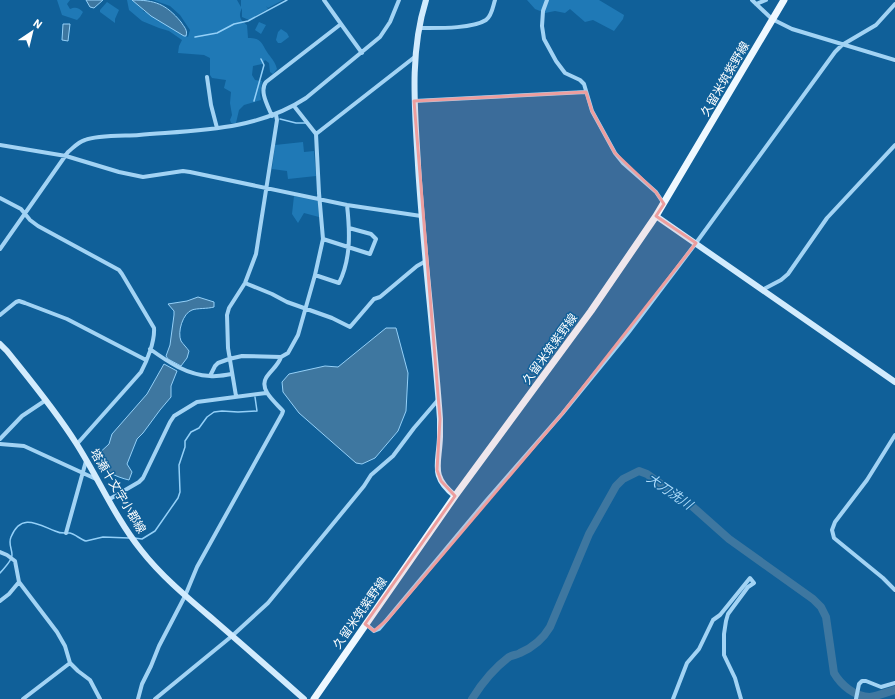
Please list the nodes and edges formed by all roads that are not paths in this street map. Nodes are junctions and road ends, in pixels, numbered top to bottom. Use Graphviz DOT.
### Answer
graph roads {
  1 [pos="324,0"];
  2 [pos="399,0"];
  3 [pos="426,0"];
  4 [pos="495,0"];
  5 [pos="547,0"];
  6 [pos="752,0"];
  7 [pos="766,0"];
  8 [pos="784,0"];
  9 [pos="756,4"];
  10 [pos="895,4"];
  11 [pos="772,19"];
  12 [pos="340,24"];
  13 [pos="420,28"];
  14 [pos="842,45"];
  15 [pos="362,53"];
  16 [pos="416,56"];
  17 [pos="895,60"];
  18 [pos="207,77"];
  19 [pos="586,92"];
  20 [pos="414,101"];
  21 [pos="294,106"];
  22 [pos="274,116"];
  23 [pos="217,128"];
  24 [pos="316,134"];
  25 [pos="0,145"];
  26 [pos="895,145"];
  27 [pos="66,156"];
  28 [pos="266,188"];
  29 [pos="0,198"];
  30 [pos="320,200"];
  31 [pos="664,204"];
  32 [pos="347,205"];
  33 [pos="25,212"];
  34 [pos="421,216"];
  35 [pos="656,216"];
  36 [pos="349,228"];
  37 [pos="323,239"];
  38 [pos="696,244"];
  39 [pos="349,248"];
  40 [pos="0,249"];
  41 [pos="426,261"];
  42 [pos="315,275"];
  43 [pos="245,283"];
  44 [pos="762,290"];
  45 [pos="305,308"];
  46 [pos="0,315"];
  47 [pos="0,344"];
  48 [pos="150,349"];
  49 [pos="281,357"];
  50 [pos="229,359"];
  51 [pos="146,360"];
  52 [pos="232,374"];
  53 [pos="210,376"];
  54 [pos="895,382"];
  55 [pos="266,393"];
  56 [pos="236,396"];
  57 [pos="46,400"];
  58 [pos="438,400"];
  59 [pos="895,435"];
  60 [pos="0,439"];
  61 [pos="0,444"];
  62 [pos="77,444"];
  63 [pos="86,461"];
  64 [pos="83,473"];
  65 [pos="96,479"];
  66 [pos="455,496"];
  67 [pos="108,500"];
  68 [pos="66,533"];
  69 [pos="0,552"];
  70 [pos="19,582"];
  71 [pos="895,590"];
  72 [pos="185,596"];
  73 [pos="0,601"];
  74 [pos="365,624"];
  75 [pos="232,636"];
  76 [pos="70,663"];
  77 [pos="895,683"];
  78 [pos="23,699"];
  79 [pos="100,699"];
  80 [pos="138,699"];
  81 [pos="155,699"];
  82 [pos="304,699"];
  83 [pos="314,699"];
  84 [pos="673,699"];
  85 [pos="741,699"];
  86 [pos="856,699"];
  1 -- 12 [label="street"];
  2 -- 15 [label="street"];
  3 -- 13 [label="street"];
  4 -- 13 [label="street"];
  5 -- 19 [label="street"];
  6 -- 9 [label="street"];
  7 -- 9 [label="street"];
  8 -- 11 [label="main road, 久留米筑紫野線"];
  9 -- 11 [label="street"];
  10 -- 14 [label="street"];
  11 -- 14 [label="street"];
  11 -- 31 [label="main road, 久留米筑紫野線"];
  12 -- 15 [label="street"];
  12 -- 22 [label="street"];
  13 -- 16 [label="street"];
  14 -- 17 [label="street"];
  14 -- 38 [label="street"];
  15 -- 21 [label="street"];
  16 -- 20 [label="street"];
  16 -- 24 [label="street"];
  18 -- 23 [label="street"];
  19 -- 20 [label="street"];
  19 -- 31 [label="street"];
  20 -- 34 [label="street"];
  21 -- 22 [label="street"];
  21 -- 24 [label="street"];
  22 -- 23 [label="street"];
  22 -- 28 [label="street"];
  23 -- 27 [label="street"];
  24 -- 30 [label="street"];
  25 -- 27 [label="street"];
  26 -- 44 [label="street"];
  27 -- 28 [label="street"];
  27 -- 33 [label="street"];
  28 -- 30 [label="street"];
  28 -- 43 [label="street"];
  29 -- 33 [label="street"];
  30 -- 32 [label="street"];
  30 -- 37 [label="street"];
  31 -- 35 [label="main road, 久留米筑紫野線"];
  32 -- 34 [label="street"];
  32 -- 36 [label="street"];
  33 -- 40 [label="street"];
  33 -- 48 [label="street"];
  34 -- 41 [label="street"];
  35 -- 38 [label="street"];
  35 -- 66 [label="main road, 久留米筑紫野線"];
  36 -- 39 [label="street"];
  36 -- 39 [label="street"];
  37 -- 39 [label="street"];
  37 -- 42 [label="street"];
  38 -- 44 [label="street"];
  38 -- 74 [label="street"];
  39 -- 42 [label="street"];
  41 -- 45 [label="street"];
  41 -- 58 [label="street"];
  42 -- 45 [label="street"];
  43 -- 45 [label="street"];
  43 -- 50 [label="street"];
  44 -- 54 [label="street"];
  45 -- 49 [label="street"];
  46 -- 51 [label="street"];
  47 -- 57 [label="street, 塔瀬十文字小郡線"];
  48 -- 51 [label="street"];
  48 -- 53 [label="street"];
  49 -- 50 [label="street"];
  49 -- 55 [label="street"];
  50 -- 52 [label="street"];
  50 -- 53 [label="street"];
  51 -- 62 [label="street"];
  52 -- 53 [label="street"];
  52 -- 56 [label="street"];
  55 -- 56 [label="street"];
  55 -- 72 [label="street"];
  56 -- 67 [label="street"];
  57 -- 60 [label="street"];
  57 -- 62 [label="street, 塔瀬十文字小郡線"];
  58 -- 66 [label="street"];
  58 -- 75 [label="street"];
  59 -- 71 [label="street"];
  61 -- 64 [label="street"];
  62 -- 63 [label="street, 塔瀬十文字小郡線"];
  63 -- 64 [label="street"];
  63 -- 65 [label="street, 塔瀬十文字小郡線"];
  64 -- 65 [label="street"];
  64 -- 68 [label="street"];
  65 -- 67 [label="street, 塔瀬十文字小郡線"];
  66 -- 74 [label="main road, 久留米筑紫野線"];
  67 -- 72 [label="street, 塔瀬十文字小郡線"];
  69 -- 70 [label="street"];
  70 -- 73 [label="street"];
  70 -- 76 [label="street"];
  72 -- 75 [label="street, 塔瀬十文字小郡線"];
  72 -- 80 [label="street"];
  74 -- 83 [label="main road, 久留米筑紫野線"];
  75 -- 81 [label="street"];
  75 -- 82 [label="street, 塔瀬十文字小郡線"];
  76 -- 78 [label="street"];
  76 -- 79 [label="street"];
  77 -- 86 [label="street"];
  84 -- 85 [label="street"];
}
